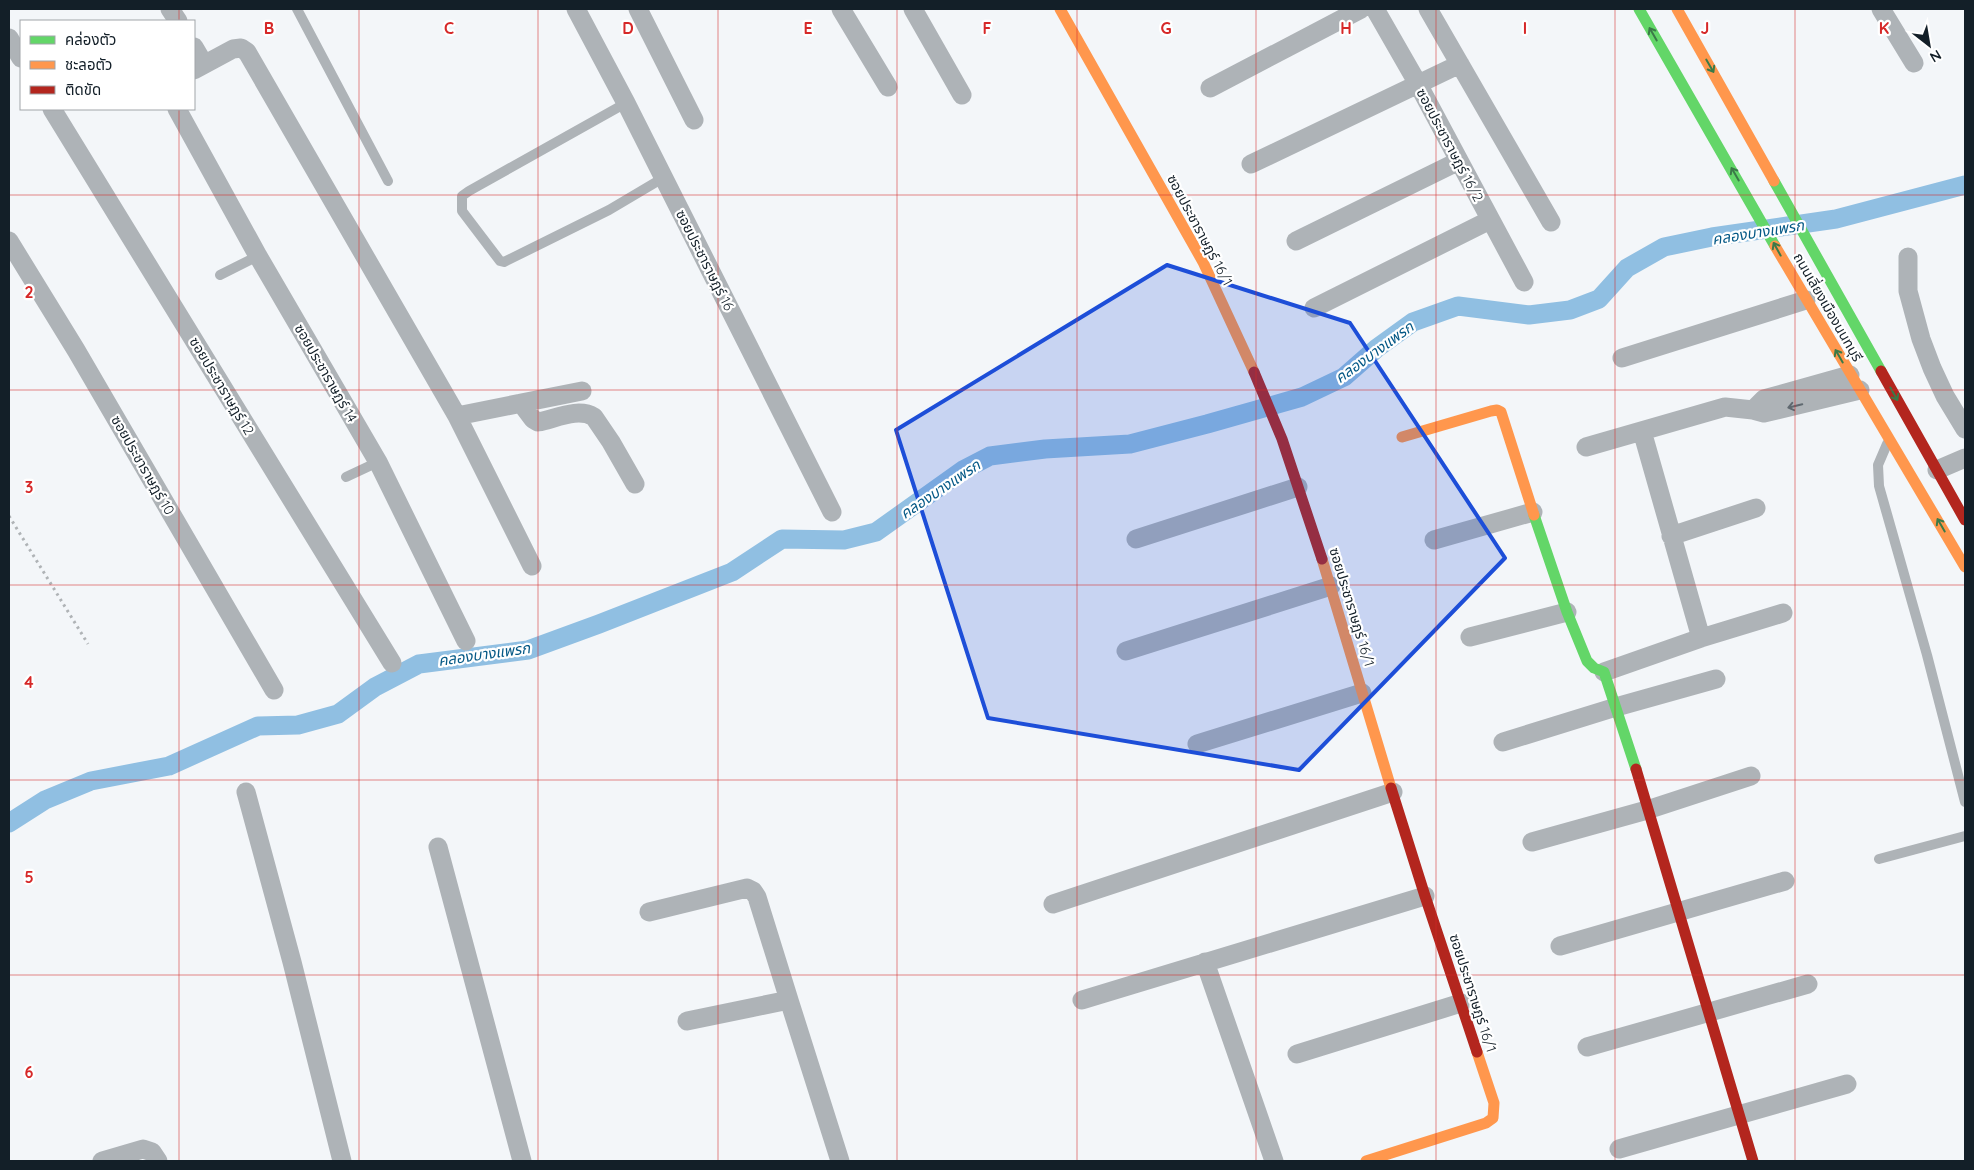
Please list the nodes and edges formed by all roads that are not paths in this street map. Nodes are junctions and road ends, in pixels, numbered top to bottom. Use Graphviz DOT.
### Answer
graph roads {
  1 [pos="170,9"];
  2 [pos="297,9"];
  3 [pos="576,9"];
  4 [pos="638,9"];
  5 [pos="841,9"];
  6 [pos="912,9"];
  7 [pos="1060,9"];
  8 [pos="1361,9"];
  9 [pos="1374,9"];
  10 [pos="1428,9"];
  11 [pos="1639,9"];
  12 [pos="1677,9"];
  13 [pos="1881,9"];
  14 [pos="177,20"];
  15 [pos="9,38"];
  16 [pos="195,51"];
  17 [pos="20,56"];
  18 [pos="1914,63"];
  19 [pos="1460,64"];
  20 [pos="199,67"];
  21 [pos="1418,84"];
  22 [pos="888,88"];
  23 [pos="1210,88"];
  24 [pos="962,95"];
  25 [pos="626,104"];
  26 [pos="53,110"];
  27 [pos="178,110"];
  28 [pos="694,120"];
  29 [pos="1459,161"];
  30 [pos="1252,164"];
  31 [pos="663,178"];
  32 [pos="388,181"];
  33 [pos="1490,220"];
  34 [pos="1551,222"];
  35 [pos="9,241"];
  36 [pos="1296,241"];
  37 [pos="258,256"];
  38 [pos="1908,257"];
  39 [pos="220,275"];
  40 [pos="1524,282"];
  41 [pos="1806,300"];
  42 [pos="1314,308"];
  43 [pos="1622,358"];
  44 [pos="1855,383"];
  45 [pos="582,391"];
  46 [pos="521,403"];
  47 [pos="457,416"];
  48 [pos="1965,429"];
  49 [pos="1642,431"];
  50 [pos="1402,437"];
  51 [pos="1890,439"];
  52 [pos="1586,447"];
  53 [pos="1965,458"];
  54 [pos="378,462"];
  55 [pos="1937,470"];
  56 [pos="346,477"];
  57 [pos="635,484"];
  58 [pos="1298,486"];
  59 [pos="1756,508"];
  60 [pos="832,512"];
  61 [pos="1533,512"];
  62 [pos="1965,520"];
  63 [pos="1671,536"];
  64 [pos="1136,539"];
  65 [pos="1434,540"];
  66 [pos="532,566"];
  67 [pos="1965,567"];
  68 [pos="1332,586"];
  69 [pos="1567,612"];
  70 [pos="1783,613"];
  71 [pos="1470,637"];
  72 [pos="1701,638"];
  73 [pos="466,641"];
  74 [pos="1126,651"];
  75 [pos="392,663"];
  76 [pos="1604,672"];
  77 [pos="1716,680"];
  78 [pos="274,690"];
  79 [pos="1362,692"];
  80 [pos="1616,707"];
  81 [pos="1503,742"];
  82 [pos="1197,744"];
  83 [pos="1752,776"];
  84 [pos="246,792"];
  85 [pos="1393,792"];
  86 [pos="1965,802"];
  87 [pos="1648,810"];
  88 [pos="1965,836"];
  89 [pos="1532,842"];
  90 [pos="438,847"];
  91 [pos="1879,859"];
  92 [pos="1785,881"];
  93 [pos="1425,896"];
  94 [pos="1054,904"];
  95 [pos="1680,910"];
  96 [pos="649,912"];
  97 [pos="1560,946"];
  98 [pos="1205,962"];
  99 [pos="1808,984"];
  100 [pos="789,1000"];
  101 [pos="1082,1000"];
  102 [pos="1461,1003"];
  103 [pos="1708,1013"];
  104 [pos="688,1021"];
  105 [pos="1587,1047"];
  106 [pos="1297,1054"];
  107 [pos="1847,1084"];
  108 [pos="1738,1114"];
  109 [pos="1619,1149"];
  110 [pos="102,1161"];
  111 [pos="158,1161"];
  112 [pos="342,1161"];
  113 [pos="522,1161"];
  114 [pos="840,1161"];
  115 [pos="1274,1161"];
  116 [pos="1366,1161"];
  117 [pos="1753,1161"];
  1 -- 14 [label="street"];
  2 -- 32 [label="lane"];
  3 -- 25 [label="street, ซอยประชาราษฎร์ 16"];
  4 -- 28 [label="street"];
  5 -- 22 [label="street"];
  6 -- 24 [label="street"];
  7 -- 58 [label="street, ซอยประชาราษฎร์ 16/1"];
  8 -- 23 [label="street"];
  9 -- 21 [label="street, ซอยประชาราษฎร์ 16/2"];
  10 -- 19 [label="street"];
  41 -- 11 [label="street, ถนนเลี่ยงเมืองนนทบุรี, one-way"];
  12 -- 55 [label="street, ถนนเลี่ยงเมืองนนทบุรี, one-way"];
  13 -- 18 [label="street"];
  15 -- 17 [label="street"];
  16 -- 20 [label="street"];
  19 -- 21 [label="street"];
  19 -- 34 [label="street"];
  20 -- 47 [label="street"];
  21 -- 29 [label="street, ซอยประชาราษฎร์ 16/2"];
  21 -- 30 [label="street"];
  25 -- 31 [label="street, ซอยประชาราษฎร์ 16"];
  25 -- 31 [label="lane"];
  26 -- 75 [label="street, ซอยประชาราษฏร์ 12"];
  27 -- 37 [label="street, ซอยประชาราษฏร์ 14"];
  29 -- 33 [label="street, ซอยประชาราษฎร์ 16/2"];
  29 -- 36 [label="street"];
  31 -- 60 [label="street, ซอยประชาราษฎร์ 16"];
  33 -- 40 [label="street, ซอยประชาราษฎร์ 16/2"];
  33 -- 42 [label="street"];
  35 -- 78 [label="street, ซอยประชาราษฏร์ 10"];
  37 -- 39 [label="lane"];
  37 -- 54 [label="street, ซอยประชาราษฏร์ 14"];
  38 -- 48 [label="street"];
  41 -- 43 [label="street"];
  44 -- 41 [label="street, ถนนเลี่ยงเมืองนนทบุรี, one-way"];
  44 -- 49 [label="street"];
  44 -- 51 [label="street, ถนนเลี่ยงเมืองนนทบุรี"];
  45 -- 46 [label="street"];
  46 -- 47 [label="street"];
  46 -- 57 [label="street"];
  47 -- 66 [label="street"];
  49 -- 52 [label="street"];
  49 -- 63 [label="street"];
  50 -- 61 [label="street"];
  67 -- 51 [label="street, ถนนเลี่ยงเมืองนนทบุรี, one-way"];
  51 -- 86 [label="lane"];
  53 -- 55 [label="street"];
  54 -- 56 [label="lane"];
  54 -- 73 [label="street, ซอยประชาราษฏร์ 14"];
  55 -- 62 [label="street, ถนนเลี่ยงเมืองนนทบุรี"];
  58 -- 64 [label="street"];
  58 -- 68 [label="street, ซอยประชาราษฎร์ 16/1"];
  59 -- 63 [label="street"];
  61 -- 65 [label="street"];
  61 -- 69 [label="street"];
  63 -- 72 [label="street"];
  68 -- 74 [label="street"];
  68 -- 79 [label="street, ซอยประชาราษฎร์ 16/1"];
  69 -- 71 [label="street"];
  69 -- 76 [label="street"];
  70 -- 72 [label="street"];
  72 -- 76 [label="street"];
  76 -- 80 [label="street"];
  77 -- 80 [label="street"];
  79 -- 82 [label="street"];
  79 -- 85 [label="street, ซอยประชาราษฎร์ 16/1"];
  80 -- 81 [label="street"];
  80 -- 87 [label="street"];
  83 -- 87 [label="street"];
  84 -- 112 [label="street"];
  85 -- 93 [label="street, ซอยประชาราษฎร์ 16/1"];
  85 -- 94 [label="street"];
  87 -- 89 [label="street"];
  87 -- 95 [label="street"];
  88 -- 91 [label="lane"];
  90 -- 113 [label="street"];
  92 -- 95 [label="street"];
  93 -- 98 [label="street"];
  93 -- 102 [label="street, ซอยประชาราษฎร์ 16/1"];
  95 -- 97 [label="street"];
  95 -- 103 [label="street"];
  96 -- 100 [label="street"];
  98 -- 101 [label="street"];
  98 -- 115 [label="street"];
  99 -- 103 [label="street"];
  100 -- 104 [label="street"];
  100 -- 114 [label="street"];
  102 -- 106 [label="street"];
  102 -- 116 [label="street, ซอยประชาราษฎร์ 16/1"];
  103 -- 105 [label="street"];
  103 -- 108 [label="street"];
  107 -- 108 [label="street"];
  108 -- 109 [label="street"];
  108 -- 117 [label="street"];
  110 -- 111 [label="street"];
}
